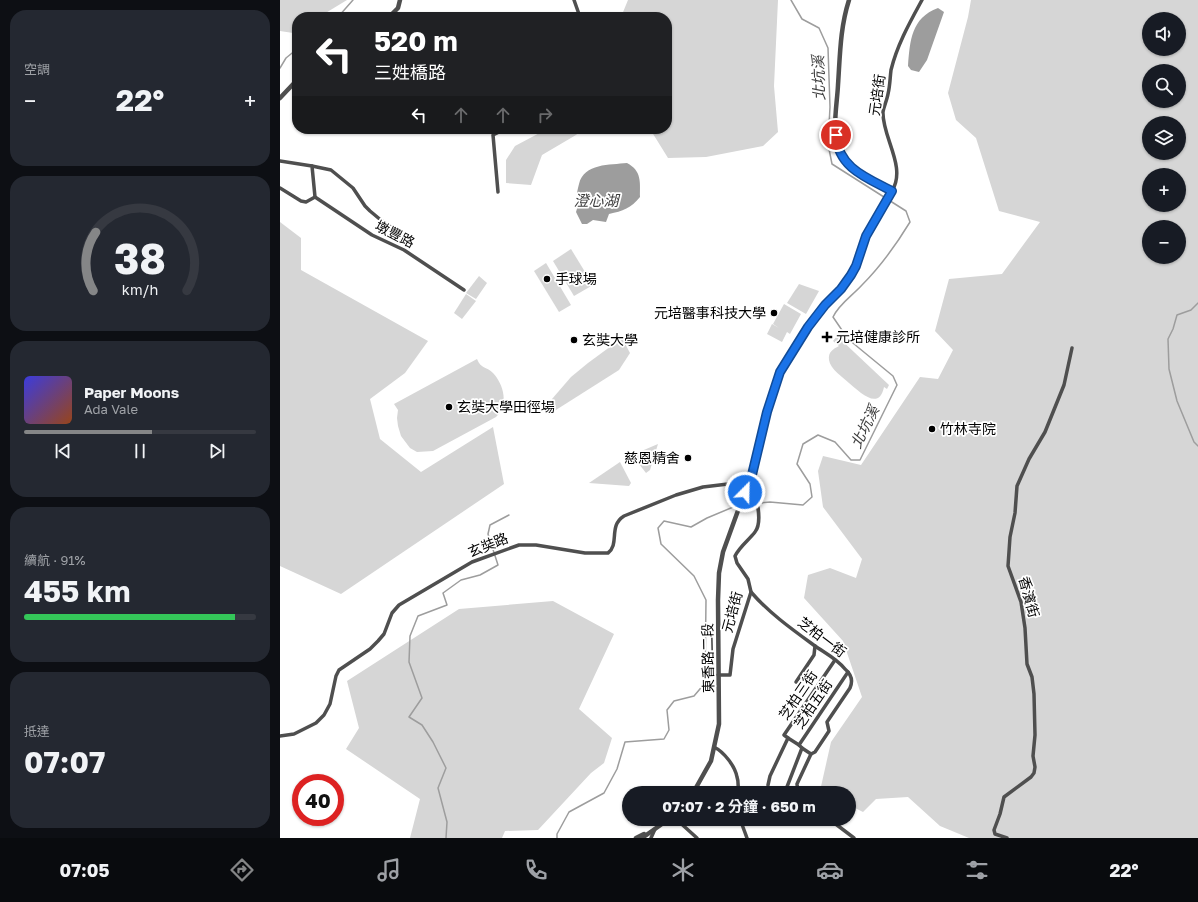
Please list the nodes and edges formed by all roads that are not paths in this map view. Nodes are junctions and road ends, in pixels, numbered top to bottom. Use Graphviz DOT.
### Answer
graph roads {
  1 [pos="400,0"];
  2 [pos="574,0"];
  3 [pos="849,0"];
  4 [pos="922,0"];
  5 [pos="394,12"];
  6 [pos="578,12"];
  7 [pos="292,85"];
  8 [pos="280,98"];
  9 [pos="493,134"];
  10 [pos="280,161"];
  11 [pos="312,166"];
  12 [pos="280,188"];
  13 [pos="498,192"];
  14 [pos="891,194"];
  15 [pos="315,198"];
  16 [pos="398,232"];
  17 [pos="464,290"];
  18 [pos="1072,348"];
  19 [pos="751,479"];
  20 [pos="751,592"];
  21 [pos="816,646"];
  22 [pos="835,660"];
  23 [pos="848,672"];
  24 [pos="718,675"];
  25 [pos="796,682"];
  26 [pos="280,736"];
  27 [pos="788,738"];
  28 [pos="800,746"];
  29 [pos="714,747"];
  30 [pos="810,754"];
  31 [pos="697,786"];
  32 [pos="738,786"];
  33 [pos="768,786"];
  34 [pos="787,786"];
  35 [pos="797,786"];
  36 [pos="659,826"];
  37 [pos="684,826"];
  38 [pos="742,826"];
  39 [pos="838,826"];
  40 [pos="655,829"];
  41 [pos="636,838"];
  42 [pos="642,838"];
  43 [pos="651,838"];
  44 [pos="697,838"];
  45 [pos="746,838"];
  46 [pos="854,838"];
  47 [pos="1007,838"];
  1 -- 5 [label="street"];
  2 -- 6 [label="street"];
  3 -- 14 [label="street"];
  4 -- 14 [label="street, 元培街"];
  7 -- 8 [label="street"];
  9 -- 13 [label="street"];
  10 -- 11 [label="street, 墩豐路"];
  11 -- 15 [label="street"];
  11 -- 16 [label="street, 墩豐路"];
  12 -- 15 [label="street"];
  14 -- 19 [label="street"];
  15 -- 17 [label="street, 墩豐路"];
  18 -- 47 [label="street, 香濱街"];
  19 -- 20 [label="street, 元培街"];
  19 -- 24 [label="street, 東香路二段"];
  19 -- 26 [label="street, 玄奘路"];
  20 -- 21 [label="street, 芝柏一街"];
  20 -- 24 [label="street, 元培街"];
  21 -- 22 [label="street, 芝柏一街"];
  21 -- 25 [label="street"];
  22 -- 23 [label="street, 芝柏一街"];
  22 -- 27 [label="street, 芝柏三街"];
  23 -- 28 [label="street, 芝柏五街"];
  23 -- 30 [label="street, 芝柏一街"];
  24 -- 29 [label="street, 東香路二段"];
  27 -- 28 [label="street"];
  27 -- 33 [label="street, 芝柏三街"];
  28 -- 30 [label="street"];
  28 -- 34 [label="street, 芝柏五街"];
  29 -- 31 [label="street, 東香路二段"];
  29 -- 32 [label="street"];
  30 -- 35 [label="street, 芝柏一街"];
  36 -- 40 [label="street"];
  37 -- 44 [label="street"];
  38 -- 45 [label="street"];
  39 -- 46 [label="street"];
  40 -- 41 [label="street"];
  40 -- 42 [label="street"];
  40 -- 43 [label="street"];
}
